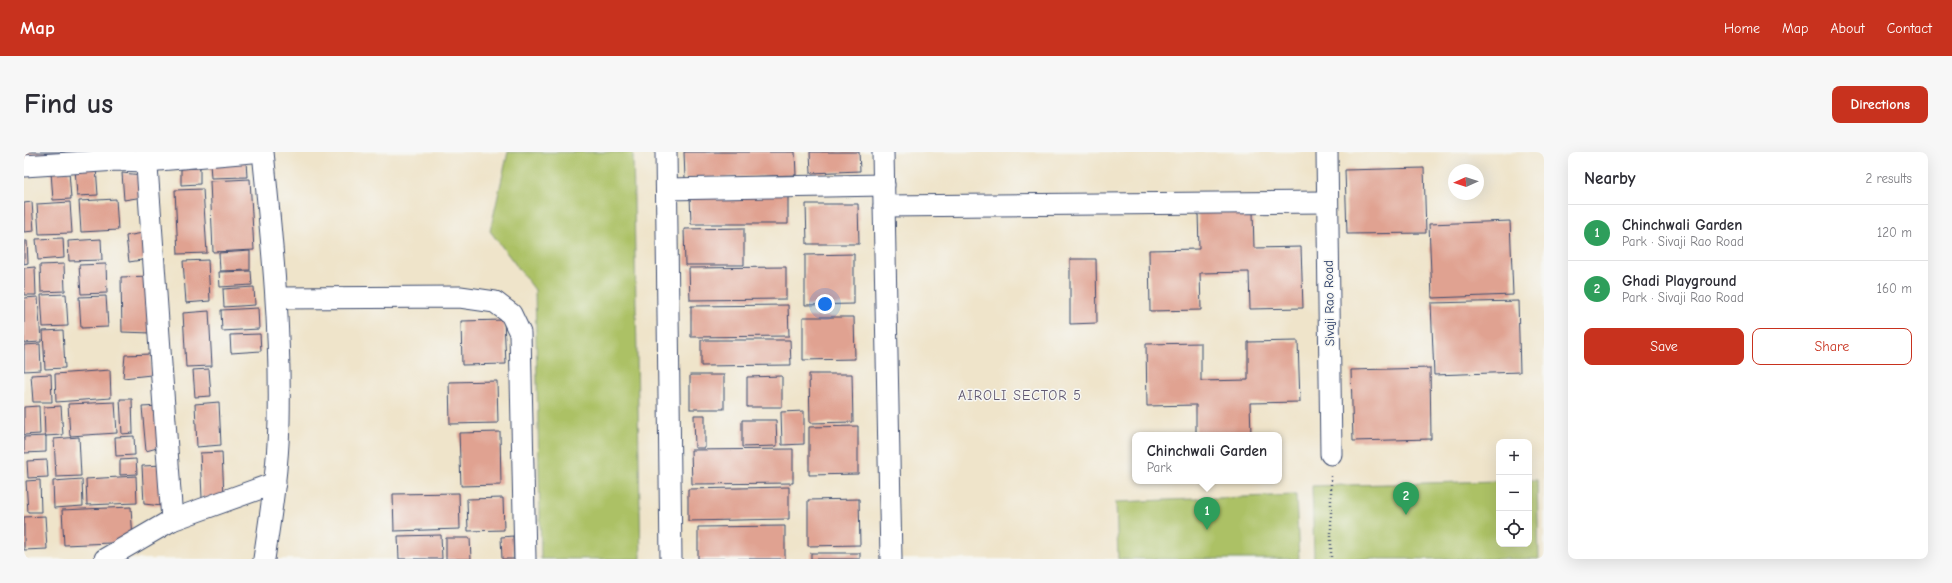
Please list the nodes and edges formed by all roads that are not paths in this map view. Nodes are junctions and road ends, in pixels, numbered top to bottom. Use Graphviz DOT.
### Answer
graph roads {
  1 [pos="252,152"];
  2 [pos="263,152"];
  3 [pos="666,152"];
  4 [pos="883,152"];
  5 [pos="1327,152"];
  6 [pos="146,157"];
  7 [pos="24,166"];
  8 [pos="884,185"];
  9 [pos="666,189"];
  10 [pos="1327,202"];
  11 [pos="884,206"];
  12 [pos="277,298"];
  13 [pos="1331,454"];
  14 [pos="275,483"];
  15 [pos="172,520"];
  16 [pos="105,559"];
  17 [pos="264,559"];
  18 [pos="525,559"];
  19 [pos="670,559"];
  20 [pos="891,559"];
  1 -- 6 [label="street"];
  2 -- 12 [label="street"];
  3 -- 9 [label="street"];
  4 -- 8 [label="street"];
  5 -- 10 [label="street, Sivaji Rao Road"];
  6 -- 7 [label="street"];
  6 -- 15 [label="street"];
  8 -- 9 [label="street"];
  8 -- 11 [label="street"];
  9 -- 19 [label="street"];
  10 -- 11 [label="street"];
  10 -- 13 [label="street, Sivaji Rao Road"];
  11 -- 20 [label="street"];
  12 -- 14 [label="street"];
  12 -- 18 [label="street"];
  14 -- 15 [label="street"];
  14 -- 17 [label="street"];
  15 -- 16 [label="street"];
}
